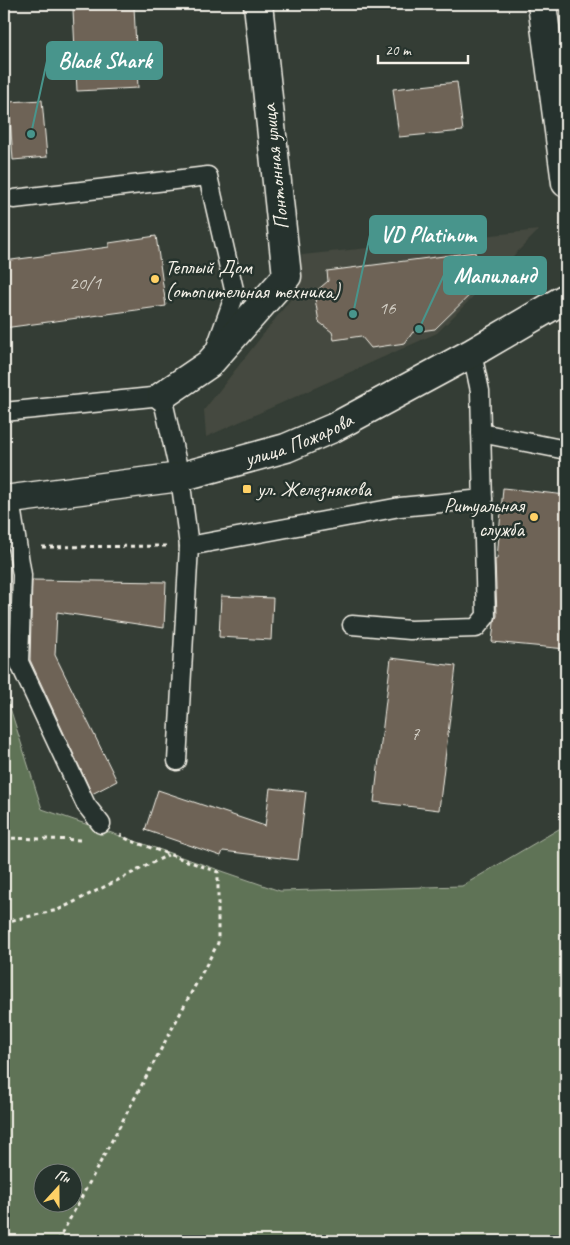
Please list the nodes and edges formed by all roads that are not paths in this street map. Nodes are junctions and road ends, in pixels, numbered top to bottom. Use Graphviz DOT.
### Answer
graph roads {
  1 [pos="258,4"];
  2 [pos="542,4"];
  3 [pos="566,183"];
  4 [pos="14,199"];
  5 [pos="566,298"];
  6 [pos="472,353"];
  7 [pos="210,364"];
  8 [pos="162,396"];
  9 [pos="4,412"];
  10 [pos="481,432"];
  11 [pos="566,450"];
  12 [pos="180,477"];
  13 [pos="483,499"];
  14 [pos="7,500"];
  15 [pos="189,546"];
  16 [pos="352,625"];
  17 [pos="177,761"];
  18 [pos="100,824"];
  1 -- 7 [label="street, Понтонная улица"];
  2 -- 3 [label="street"];
  4 -- 7 [label="lane"];
  5 -- 6 [label="street, улица Пожарова"];
  6 -- 10 [label="lane"];
  6 -- 12 [label="street, улица Пожарова"];
  7 -- 8 [label="street, Понтонная улица"];
  8 -- 9 [label="lane"];
  8 -- 12 [label="lane"];
  10 -- 11 [label="lane"];
  10 -- 13 [label="lane"];
  12 -- 14 [label="street, улица Пожарова"];
  12 -- 15 [label="lane"];
  13 -- 15 [label="lane"];
  13 -- 16 [label="lane"];
  14 -- 18 [label="lane"];
  15 -- 17 [label="lane"];
}
